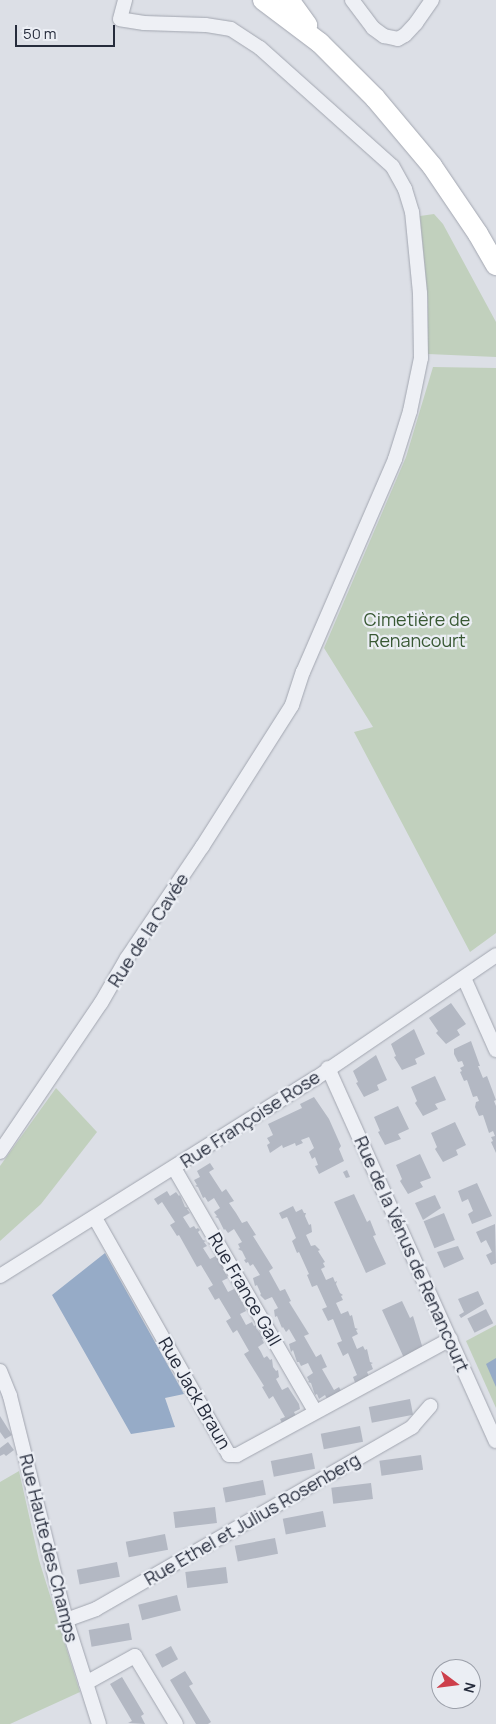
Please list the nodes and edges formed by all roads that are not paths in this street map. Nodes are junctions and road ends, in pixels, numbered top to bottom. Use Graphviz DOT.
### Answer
graph roads {
  1 [pos="125,0"];
  2 [pos="263,0"];
  3 [pos="288,0"];
  4 [pos="352,0"];
  5 [pos="432,0"];
  6 [pos="320,43"];
  7 [pos="496,265"];
  8 [pos="496,955"];
  9 [pos="464,978"];
  10 [pos="496,1050"];
  11 [pos="328,1068"];
  12 [pos="0,1152"];
  13 [pos="174,1168"];
  14 [pos="95,1218"];
  15 [pos="0,1276"];
  16 [pos="450,1339"];
  17 [pos="0,1371"];
  18 [pos="430,1406"];
  19 [pos="315,1411"];
  20 [pos="496,1441"];
  21 [pos="66,1620"];
  22 [pos="86,1683"];
  23 [pos="99,1724"];
  24 [pos="176,1724"];
  1 -- 12 [label="street, Rue de la Cavée"];
  2 -- 6 [label="main road"];
  3 -- 6 [label="main road"];
  4 -- 5 [label="street"];
  6 -- 7 [label="main road"];
  8 -- 9 [label="street, Rue Françoise Rose"];
  9 -- 10 [label="street"];
  9 -- 11 [label="street, Rue Françoise Rose"];
  11 -- 13 [label="street, Rue Françoise Rose"];
  11 -- 16 [label="street, Rue de la Vénus de Renancourt"];
  13 -- 14 [label="street, Rue Françoise Rose"];
  13 -- 19 [label="street, Rue France Gall"];
  14 -- 15 [label="street, Rue Françoise Rose"];
  14 -- 19 [label="street, Rue Jack Braun"];
  16 -- 19 [label="street, Rue Jack Braun"];
  16 -- 20 [label="street, Rue de la Vénus de Renancourt"];
  17 -- 21 [label="street, Rue Haute des Champs"];
  18 -- 21 [label="street, Rue Ethel et Julius Rosenberg"];
  21 -- 22 [label="street, Rue Haute des Champs"];
  22 -- 23 [label="street, Rue Haute des Champs"];
  22 -- 24 [label="street"];
}
